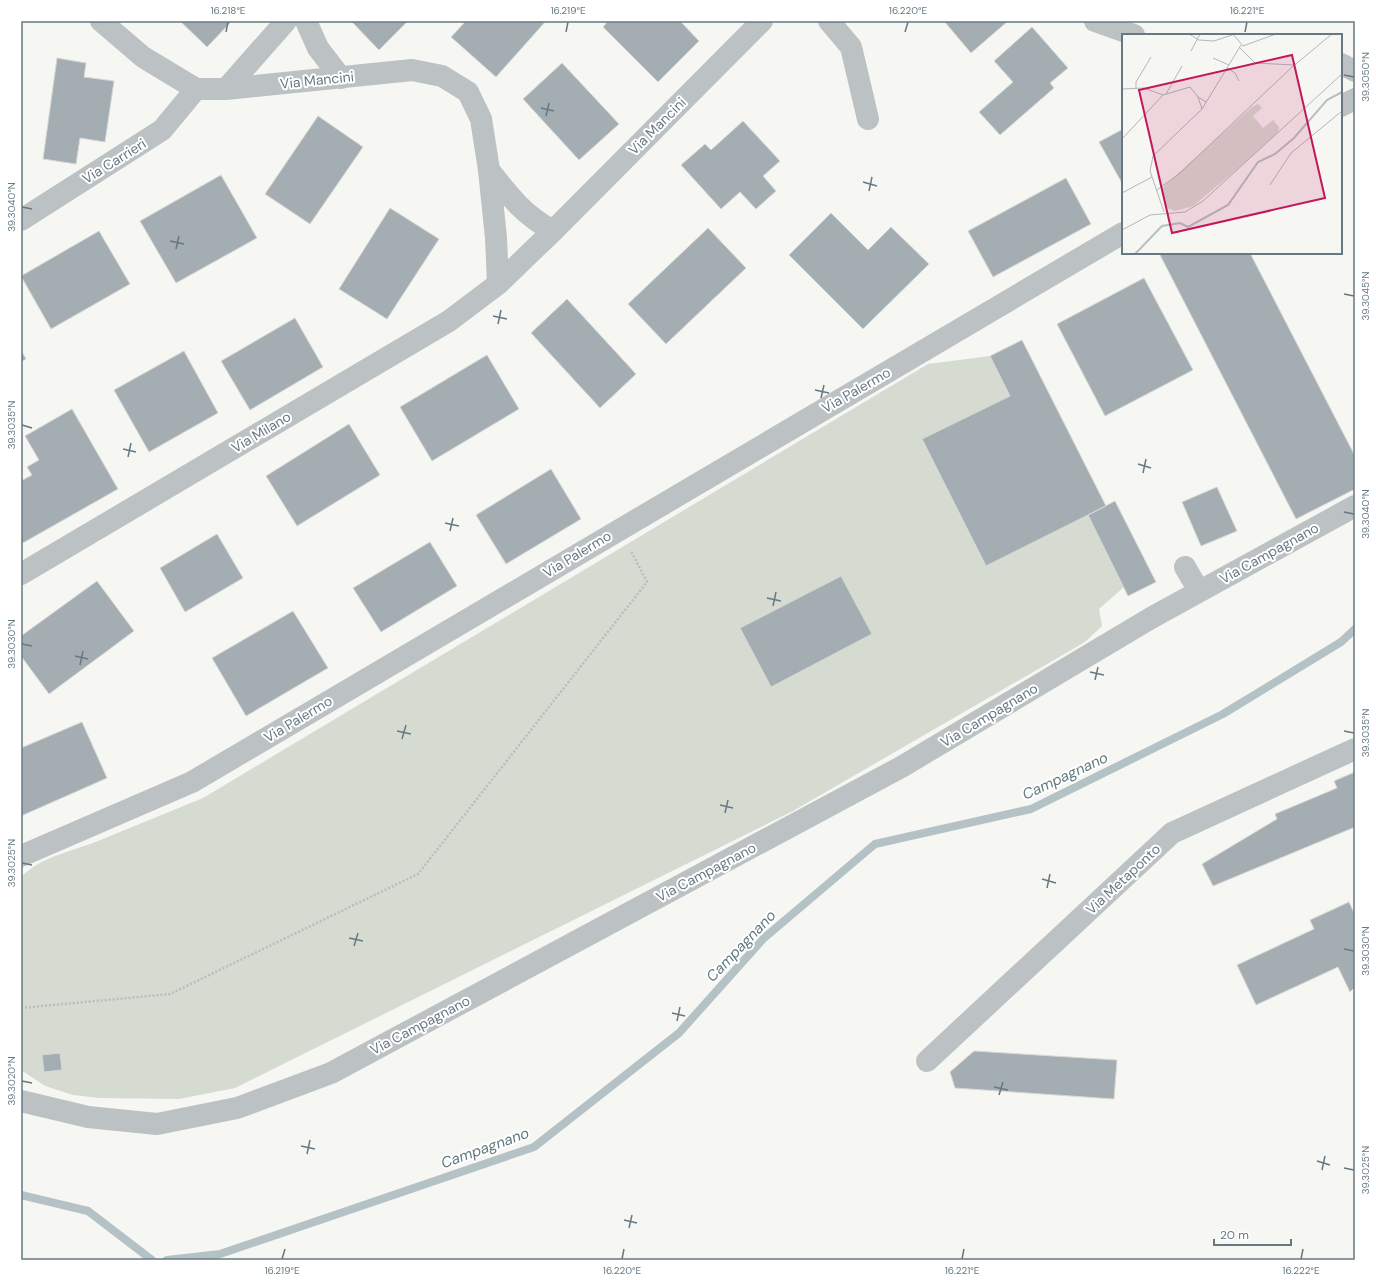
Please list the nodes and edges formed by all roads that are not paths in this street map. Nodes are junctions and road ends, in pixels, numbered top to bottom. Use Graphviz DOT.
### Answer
graph roads {
  1 [pos="101,21"];
  2 [pos="286,21"];
  3 [pos="306,21"];
  4 [pos="762,21"];
  5 [pos="829,21"];
  6 [pos="1095,21"];
  7 [pos="1131,34"];
  8 [pos="1342,64"];
  9 [pos="1355,71"];
  10 [pos="341,78"];
  11 [pos="196,89"];
  12 [pos="226,89"];
  13 [pos="1355,99"];
  14 [pos="1342,106"];
  15 [pos="868,119"];
  16 [pos="490,170"];
  17 [pos="21,220"];
  18 [pos="553,231"];
  19 [pos="1122,234"];
  20 [pos="498,284"];
  21 [pos="1355,506"];
  22 [pos="1186,567"];
  23 [pos="21,574"];
  24 [pos="1199,591"];
  25 [pos="1355,749"];
  26 [pos="21,856"];
  27 [pos="928,1061"];
  28 [pos="21,1101"];
  1 -- 11 [label="street"];
  2 -- 12 [label="street"];
  3 -- 10 [label="street"];
  4 -- 18 [label="street, Via Mancini"];
  5 -- 15 [label="street"];
  6 -- 7 [label="street"];
  8 -- 9 [label="street"];
  10 -- 12 [label="street, Via Mancini"];
  10 -- 16 [label="street, Via Mancini"];
  11 -- 12 [label="street, Via Mancini"];
  11 -- 17 [label="street, Via Carrieri"];
  13 -- 14 [label="street"];
  16 -- 18 [label="street, Via Mancini"];
  16 -- 20 [label="street, Via Mancini"];
  18 -- 20 [label="street, Via Mancini"];
  19 -- 26 [label="street, Via Palermo"];
  20 -- 23 [label="street, Via Milano"];
  21 -- 24 [label="street, Via Campagnano"];
  22 -- 24 [label="street"];
  24 -- 28 [label="street, Via Campagnano"];
  25 -- 27 [label="street, Via Metaponto"];
}
